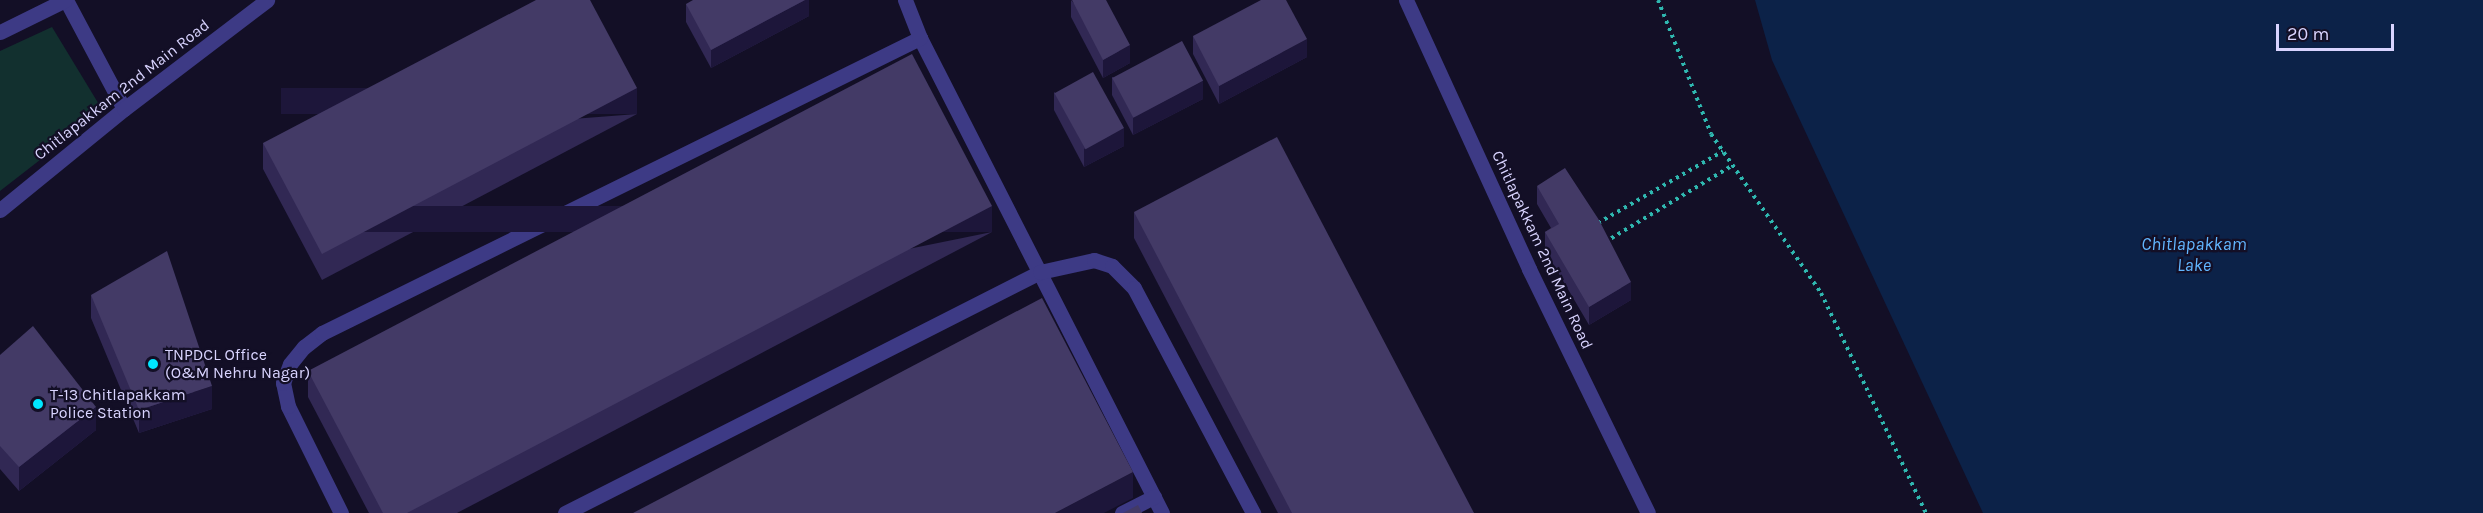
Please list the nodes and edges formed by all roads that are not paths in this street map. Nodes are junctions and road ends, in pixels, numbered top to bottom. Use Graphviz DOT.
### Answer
graph roads {
  1 [pos="66,0"];
  2 [pos="267,0"];
  3 [pos="905,0"];
  4 [pos="1406,0"];
  5 [pos="0,32"];
  6 [pos="920,38"];
  7 [pos="124,108"];
  8 [pos="0,210"];
  9 [pos="1040,272"];
  10 [pos="1154,497"];
  11 [pos="341,513"];
  12 [pos="566,513"];
  13 [pos="1122,513"];
  14 [pos="1162,513"];
  15 [pos="1253,513"];
  16 [pos="1648,513"];
  1 -- 5 [label="street"];
  1 -- 7 [label="street"];
  2 -- 7 [label="street, Chitlapakkam 2nd Main Road"];
  3 -- 6 [label="street"];
  4 -- 16 [label="street, Chitlapakkam 2nd Main Road"];
  6 -- 9 [label="street"];
  6 -- 11 [label="street"];
  7 -- 8 [label="street, Chitlapakkam 2nd Main Road"];
  9 -- 10 [label="street"];
  9 -- 12 [label="street"];
  9 -- 15 [label="street"];
  10 -- 13 [label="street"];
  10 -- 14 [label="street"];
}
